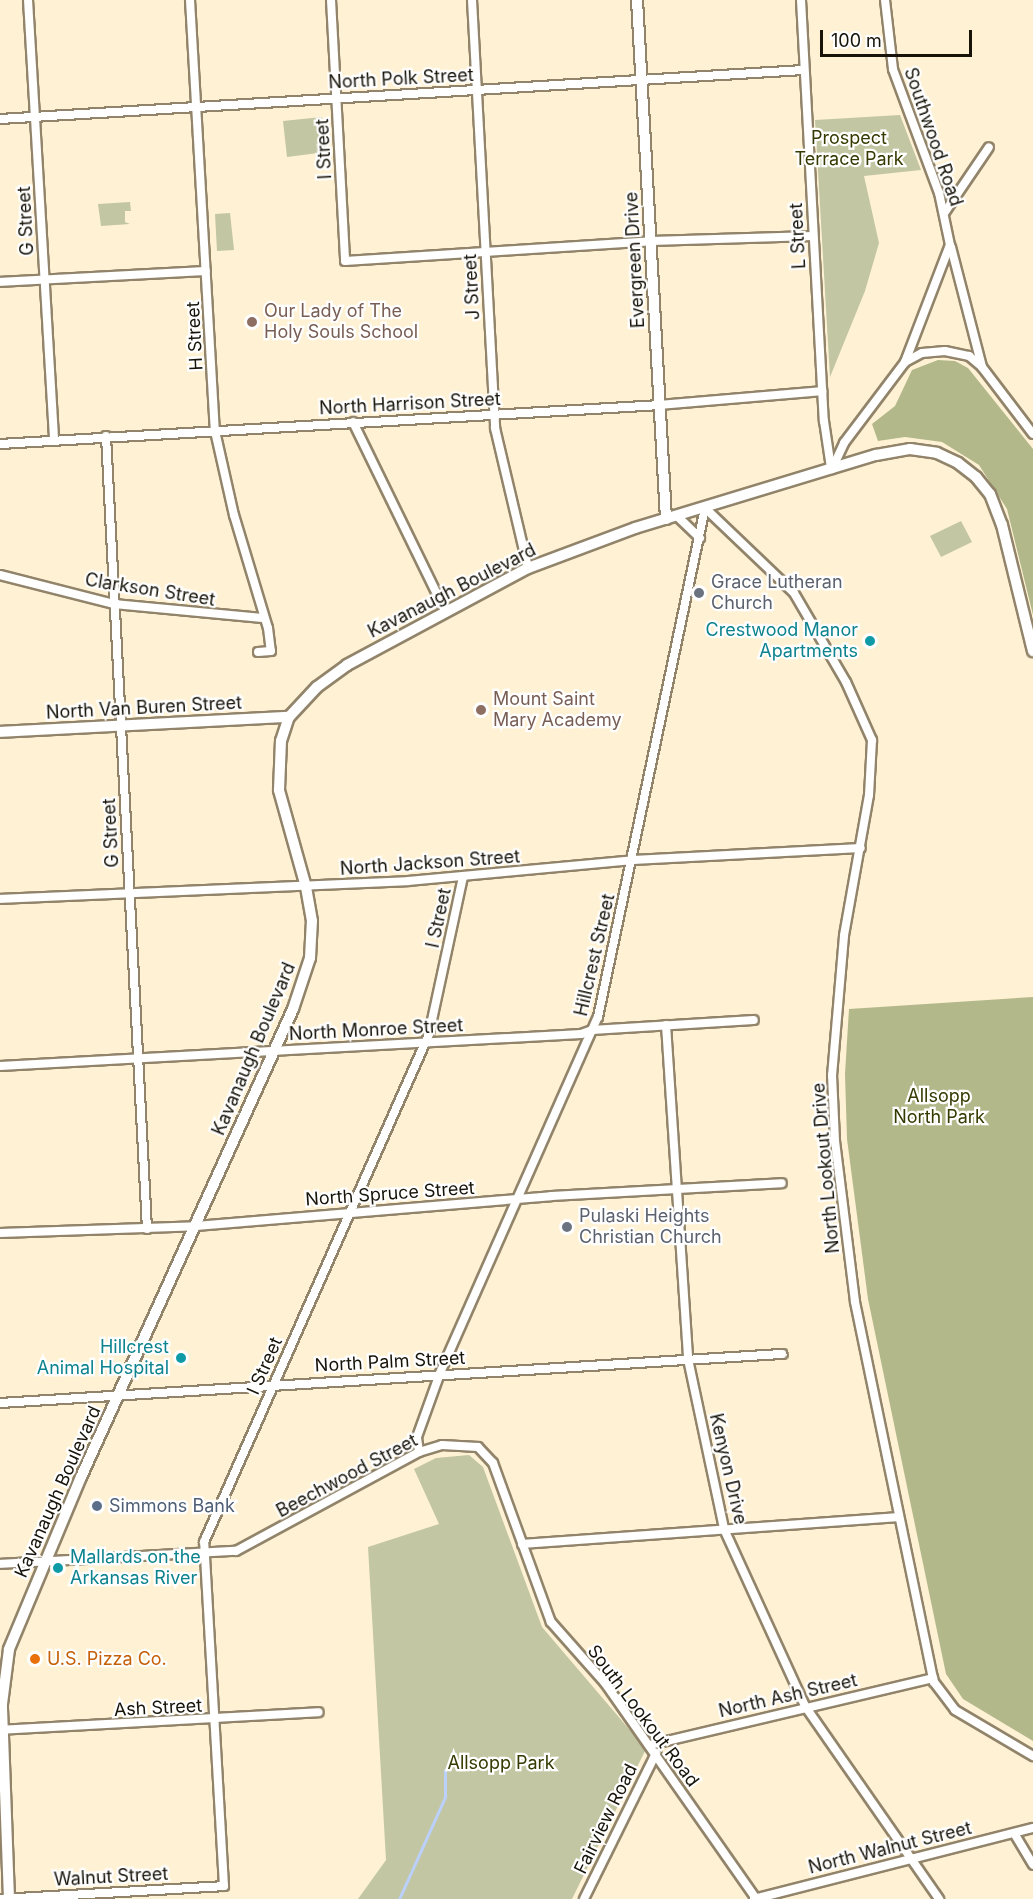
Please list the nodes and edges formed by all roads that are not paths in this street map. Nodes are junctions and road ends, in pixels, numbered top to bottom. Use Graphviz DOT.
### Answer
graph roads {
  1 [pos="28,0"];
  2 [pos="190,0"];
  3 [pos="331,0"];
  4 [pos="472,0"];
  5 [pos="637,0"];
  6 [pos="801,0"];
  7 [pos="885,0"];
  8 [pos="804,70"];
  9 [pos="642,80"];
  10 [pos="477,90"];
  11 [pos="337,98"];
  12 [pos="197,107"];
  13 [pos="35,117"];
  14 [pos="0,119"];
  15 [pos="989,147"];
  16 [pos="945,212"];
  17 [pos="813,236"];
  18 [pos="651,241"];
  19 [pos="950,245"];
  20 [pos="486,253"];
  21 [pos="206,271"];
  22 [pos="44,279"];
  23 [pos="0,282"];
  24 [pos="905,362"];
  25 [pos="982,367"];
  26 [pos="822,391"];
  27 [pos="660,405"];
  28 [pos="495,414"];
  29 [pos="352,422"];
  30 [pos="215,431"];
  31 [pos="1033,434"];
  32 [pos="106,436"];
  33 [pos="54,440"];
  34 [pos="0,444"];
  35 [pos="832,469"];
  36 [pos="705,508"];
  37 [pos="672,517"];
  38 [pos="700,538"];
  39 [pos="528,568"];
  40 [pos="0,575"];
  41 [pos="114,604"];
  42 [pos="445,611"];
  43 [pos="262,618"];
  44 [pos="1033,651"];
  45 [pos="258,652"];
  46 [pos="289,717"];
  47 [pos="120,726"];
  48 [pos="0,732"];
  49 [pos="861,848"];
  50 [pos="633,860"];
  51 [pos="463,877"];
  52 [pos="306,887"];
  53 [pos="129,894"];
  54 [pos="0,899"];
  55 [pos="754,1020"];
  56 [pos="666,1025"];
  57 [pos="592,1030"];
  58 [pos="425,1043"];
  59 [pos="272,1052"];
  60 [pos="138,1058"];
  61 [pos="0,1066"];
  62 [pos="782,1183"];
  63 [pos="676,1188"];
  64 [pos="516,1199"];
  65 [pos="350,1211"];
  66 [pos="196,1226"];
  67 [pos="147,1229"];
  68 [pos="0,1233"];
  69 [pos="782,1354"];
  70 [pos="688,1359"];
  71 [pos="440,1373"];
  72 [pos="274,1384"];
  73 [pos="120,1394"];
  74 [pos="0,1403"];
  75 [pos="419,1452"];
  76 [pos="899,1517"];
  77 [pos="724,1529"];
  78 [pos="522,1544"];
  79 [pos="204,1554"];
  80 [pos="45,1561"];
  81 [pos="0,1564"];
  82 [pos="933,1678"];
  83 [pos="805,1706"];
  84 [pos="318,1712"];
  85 [pos="214,1720"];
  86 [pos="1,1730"];
  87 [pos="650,1745"];
  88 [pos="656,1754"];
  89 [pos="1033,1756"];
  90 [pos="1033,1828"];
  91 [pos="1014,1833"];
  92 [pos="910,1859"];
  93 [pos="1033,1865"];
  94 [pos="224,1886"];
  95 [pos="6,1898"];
  96 [pos="584,1899"];
  97 [pos="755,1899"];
  98 [pos="939,1899"];
  1 -- 13 [label="street, G Street"];
  2 -- 12 [label="street, H Street"];
  3 -- 11 [label="street, I Street"];
  4 -- 10 [label="street, J Street"];
  5 -- 9 [label="street, Evergreen Drive"];
  6 -- 8 [label="street, L Street"];
  7 -- 16 [label="street, Southwood Road"];
  8 -- 9 [label="street, North Polk Street"];
  8 -- 17 [label="street, L Street"];
  9 -- 10 [label="street, North Polk Street"];
  9 -- 18 [label="street, Evergreen Drive"];
  10 -- 11 [label="street, North Polk Street"];
  10 -- 20 [label="street, J Street"];
  11 -- 12 [label="street, North Polk Street"];
  11 -- 20 [label="street, I Street"];
  12 -- 13 [label="street, North Polk Street"];
  12 -- 21 [label="street, H Street"];
  13 -- 14 [label="street, North Polk Street"];
  13 -- 22 [label="street, G Street"];
  15 -- 16 [label="street"];
  16 -- 19 [label="street, Southwood Road"];
  17 -- 18 [label="street"];
  17 -- 26 [label="street, L Street"];
  18 -- 20 [label="street"];
  18 -- 27 [label="street, Evergreen Drive"];
  19 -- 24 [label="street, Southwood Road"];
  19 -- 25 [label="street"];
  20 -- 28 [label="street, J Street"];
  21 -- 22 [label="street"];
  21 -- 30 [label="street, H Street"];
  22 -- 23 [label="street"];
  22 -- 33 [label="street, G Street"];
  24 -- 25 [label="street"];
  24 -- 35 [label="street, Southwood Road"];
  25 -- 31 [label="street"];
  26 -- 27 [label="street, North Harrison Street"];
  26 -- 35 [label="street, L Street"];
  27 -- 28 [label="street, North Harrison Street"];
  27 -- 37 [label="street, Evergreen Drive"];
  28 -- 29 [label="street, North Harrison Street"];
  28 -- 39 [label="street, J Street"];
  29 -- 30 [label="street, North Harrison Street"];
  29 -- 42 [label="street"];
  30 -- 32 [label="street, North Harrison Street"];
  30 -- 43 [label="street, H Street"];
  32 -- 33 [label="street, North Harrison Street"];
  32 -- 41 [label="street, G Street"];
  33 -- 34 [label="street, North Harrison Street"];
  35 -- 36 [label="street, Kavanaugh Boulevard"];
  35 -- 44 [label="street, Kavanaugh Boulevard"];
  36 -- 37 [label="street, Kavanaugh Boulevard"];
  36 -- 38 [label="street, Hillcrest Street"];
  36 -- 49 [label="street, North Lookout Drive"];
  37 -- 38 [label="street"];
  37 -- 39 [label="street, Kavanaugh Boulevard"];
  38 -- 50 [label="street, Hillcrest Street"];
  39 -- 42 [label="street, Kavanaugh Boulevard"];
  40 -- 41 [label="street, Clarkson Street"];
  41 -- 43 [label="street, Clarkson Street"];
  41 -- 47 [label="street, G Street"];
  42 -- 46 [label="street, Kavanaugh Boulevard"];
  43 -- 45 [label="street, H Street"];
  46 -- 47 [label="street, North Van Buren Street"];
  46 -- 52 [label="street, Kavanaugh Boulevard"];
  47 -- 48 [label="street, North Van Buren Street"];
  47 -- 53 [label="street, G Street"];
  49 -- 50 [label="street, North Jackson Street"];
  49 -- 76 [label="street, North Lookout Drive"];
  50 -- 51 [label="street, North Jackson Street"];
  50 -- 57 [label="street, Hillcrest Street"];
  51 -- 52 [label="street, North Jackson Street"];
  51 -- 58 [label="street, I Street"];
  52 -- 53 [label="street, North Jackson Street"];
  52 -- 59 [label="street, Kavanaugh Boulevard"];
  53 -- 54 [label="street, North Jackson Street"];
  53 -- 60 [label="street, G Street"];
  55 -- 56 [label="street, North Monroe Street"];
  56 -- 57 [label="street, North Monroe Street"];
  56 -- 63 [label="street, Kenyon Drive"];
  57 -- 58 [label="street, North Monroe Street"];
  57 -- 64 [label="street, Hillcrest Street"];
  58 -- 59 [label="street, North Monroe Street"];
  58 -- 65 [label="street, I Street"];
  59 -- 60 [label="street, North Monroe Street"];
  59 -- 66 [label="street, Kavanaugh Boulevard"];
  60 -- 61 [label="street, North Monroe Street"];
  60 -- 67 [label="street, G Street"];
  62 -- 63 [label="street, North Spruce Street"];
  63 -- 64 [label="street, North Spruce Street"];
  63 -- 70 [label="street, Kenyon Drive"];
  64 -- 65 [label="street, North Spruce Street"];
  64 -- 71 [label="street, Hillcrest Street"];
  65 -- 66 [label="street, North Spruce Street"];
  65 -- 72 [label="street, I Street"];
  66 -- 67 [label="street, North Spruce Street"];
  66 -- 73 [label="street, Kavanaugh Boulevard"];
  67 -- 68 [label="street, North Spruce Street"];
  69 -- 70 [label="street, North Palm Street"];
  70 -- 71 [label="street, North Palm Street"];
  70 -- 77 [label="street, Kenyon Drive"];
  71 -- 72 [label="street, North Palm Street"];
  71 -- 75 [label="street, Hillcrest Street"];
  72 -- 73 [label="street, North Palm Street"];
  72 -- 79 [label="street, I Street"];
  73 -- 74 [label="street, North Palm Street"];
  73 -- 80 [label="street, Kavanaugh Boulevard"];
  75 -- 78 [label="street, Beechwood Street"];
  75 -- 79 [label="street, Beechwood Street"];
  76 -- 77 [label="street"];
  76 -- 82 [label="street, North Lookout Drive"];
  77 -- 78 [label="street"];
  77 -- 83 [label="street, Kenyon Drive"];
  78 -- 87 [label="street, South Lookout Road"];
  79 -- 80 [label="street, Beechwood Street"];
  79 -- 85 [label="street, I Street"];
  80 -- 81 [label="street, Beechwood Street"];
  80 -- 86 [label="street, Kavanaugh Boulevard"];
  82 -- 83 [label="street, North Ash Street"];
  82 -- 89 [label="street, North Lookout Drive"];
  83 -- 87 [label="street, North Ash Street"];
  83 -- 92 [label="street, Kenyon Drive"];
  84 -- 85 [label="street, Ash Street"];
  85 -- 86 [label="street, Ash Street"];
  85 -- 94 [label="street, I Street"];
  86 -- 95 [label="street, Kavanaugh Boulevard"];
  87 -- 88 [label="street, South Lookout Road"];
  88 -- 96 [label="street, Fairview Road"];
  88 -- 97 [label="street, South Lookout Road"];
  90 -- 91 [label="street, North Walnut Street"];
  91 -- 92 [label="street, North Walnut Street"];
  91 -- 93 [label="street"];
  92 -- 97 [label="street, North Walnut Street"];
  92 -- 98 [label="street, Kenyon Drive"];
  94 -- 95 [label="street, Walnut Street"];
}
